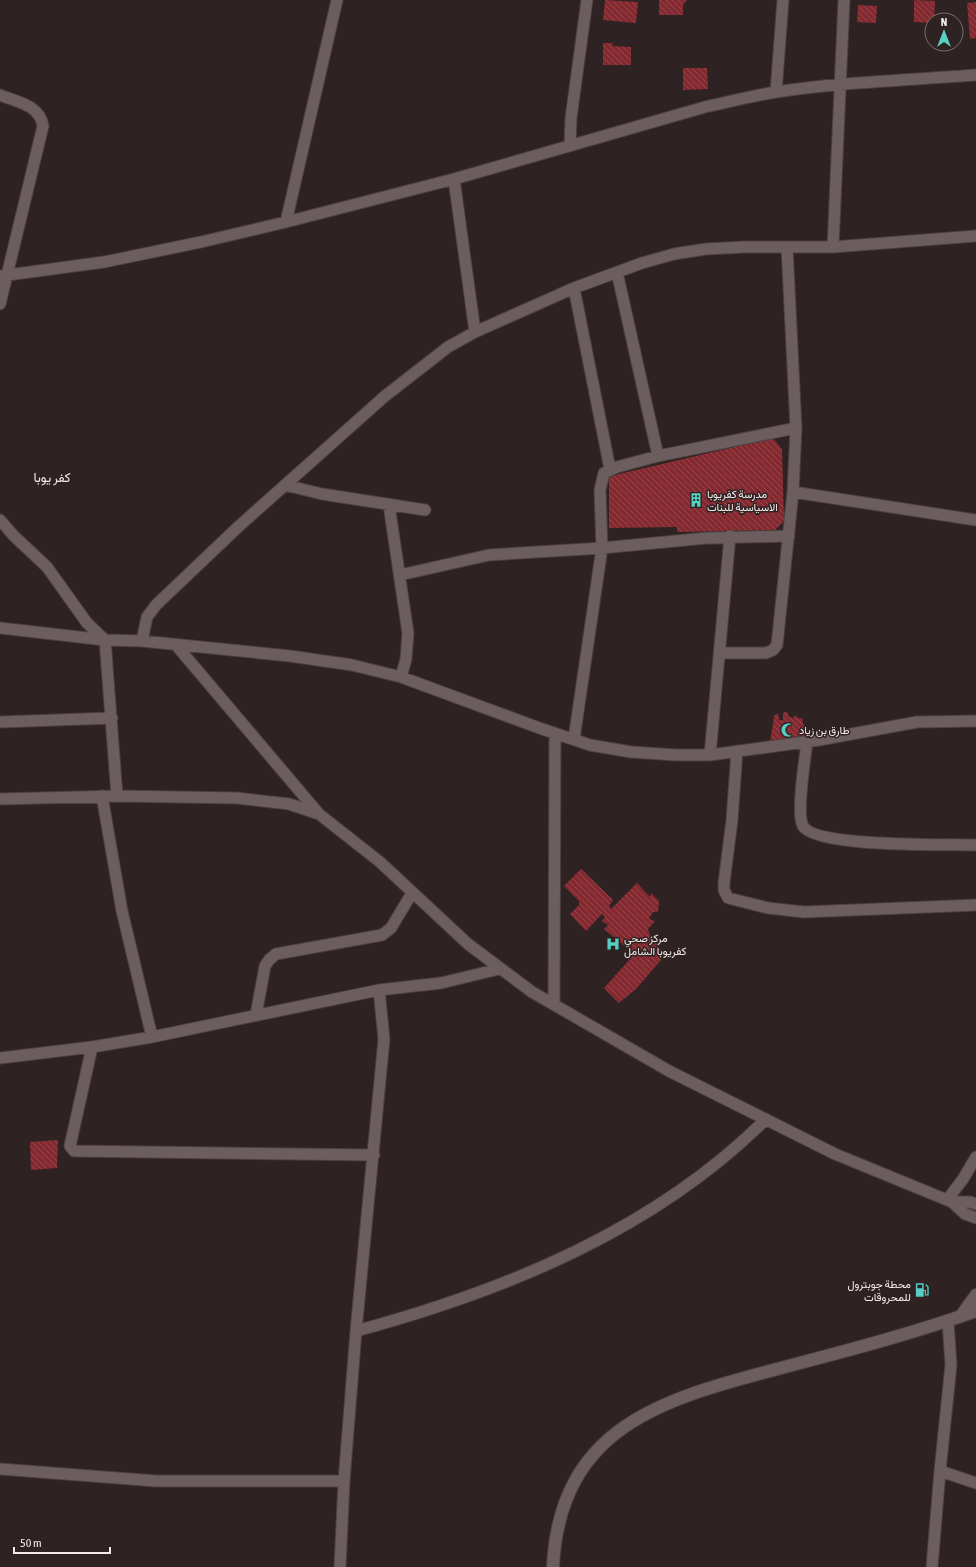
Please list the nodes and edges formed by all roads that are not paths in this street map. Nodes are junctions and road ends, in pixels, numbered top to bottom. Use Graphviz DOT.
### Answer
graph roads {
  1 [pos="337,0"];
  2 [pos="587,0"];
  3 [pos="783,0"];
  4 [pos="844,0"];
  5 [pos="976,75"];
  6 [pos="839,85"];
  7 [pos="776,92"];
  8 [pos="0,95"];
  9 [pos="570,144"];
  10 [pos="454,178"];
  11 [pos="286,222"];
  12 [pos="976,236"];
  13 [pos="833,246"];
  14 [pos="787,247"];
  15 [pos="617,272"];
  16 [pos="3,277"];
  17 [pos="574,288"];
  18 [pos="0,304"];
  19 [pos="475,332"];
  20 [pos="796,428"];
  21 [pos="658,456"];
  22 [pos="610,469"];
  23 [pos="285,485"];
  24 [pos="793,492"];
  25 [pos="389,505"];
  26 [pos="424,510"];
  27 [pos="0,520"];
  28 [pos="976,520"];
  29 [pos="730,536"];
  30 [pos="789,536"];
  31 [pos="602,548"];
  32 [pos="400,575"];
  33 [pos="0,628"];
  34 [pos="106,640"];
  35 [pos="142,641"];
  36 [pos="176,645"];
  37 [pos="720,653"];
  38 [pos="401,677"];
  39 [pos="112,718"];
  40 [pos="976,721"];
  41 [pos="0,722"];
  42 [pos="555,733"];
  43 [pos="574,739"];
  44 [pos="807,742"];
  45 [pos="737,751"];
  46 [pos="710,755"];
  47 [pos="102,796"];
  48 [pos="117,796"];
  49 [pos="0,799"];
  50 [pos="319,814"];
  51 [pos="976,845"];
  52 [pos="412,893"];
  53 [pos="976,905"];
  54 [pos="499,969"];
  55 [pos="379,990"];
  56 [pos="554,1005"];
  57 [pos="256,1016"];
  58 [pos="152,1036"];
  59 [pos="92,1047"];
  60 [pos="0,1058"];
  61 [pos="766,1119"];
  62 [pos="374,1155"];
  63 [pos="976,1157"];
  64 [pos="950,1201"];
  65 [pos="976,1204"];
  66 [pos="976,1218"];
  67 [pos="976,1295"];
  68 [pos="976,1311"];
  69 [pos="961,1316"];
  70 [pos="948,1321"];
  71 [pos="356,1331"];
  72 [pos="0,1469"];
  73 [pos="940,1471"];
  74 [pos="344,1481"];
  75 [pos="976,1483"];
  76 [pos="340,1567"];
  77 [pos="553,1567"];
  78 [pos="932,1567"];
  1 -- 11 [label="street"];
  2 -- 9 [label="street"];
  3 -- 7 [label="street"];
  4 -- 6 [label="street"];
  5 -- 6 [label="street"];
  6 -- 7 [label="street"];
  6 -- 13 [label="street"];
  7 -- 9 [label="street"];
  8 -- 16 [label="street"];
  9 -- 10 [label="street"];
  10 -- 11 [label="street"];
  10 -- 19 [label="street"];
  11 -- 16 [label="street"];
  12 -- 13 [label="street"];
  13 -- 14 [label="street"];
  14 -- 15 [label="street"];
  14 -- 20 [label="street"];
  15 -- 17 [label="street"];
  15 -- 21 [label="street"];
  16 -- 18 [label="street"];
  17 -- 19 [label="street"];
  17 -- 22 [label="street"];
  19 -- 23 [label="street"];
  20 -- 21 [label="street"];
  20 -- 24 [label="street"];
  21 -- 22 [label="street"];
  22 -- 31 [label="street"];
  23 -- 25 [label="street"];
  23 -- 35 [label="street"];
  24 -- 28 [label="street"];
  24 -- 30 [label="street"];
  25 -- 26 [label="street"];
  25 -- 32 [label="street"];
  27 -- 34 [label="street"];
  29 -- 30 [label="street"];
  29 -- 31 [label="street"];
  29 -- 37 [label="street"];
  30 -- 37 [label="street"];
  31 -- 32 [label="street"];
  31 -- 43 [label="street"];
  32 -- 38 [label="street"];
  33 -- 34 [label="street"];
  34 -- 35 [label="street"];
  34 -- 39 [label="street"];
  35 -- 36 [label="street"];
  36 -- 38 [label="street"];
  36 -- 50 [label="street"];
  37 -- 46 [label="street"];
  38 -- 42 [label="street"];
  39 -- 41 [label="street"];
  39 -- 48 [label="street"];
  40 -- 44 [label="street"];
  42 -- 43 [label="street"];
  42 -- 56 [label="street"];
  43 -- 46 [label="street"];
  44 -- 45 [label="street"];
  44 -- 51 [label="street"];
  45 -- 46 [label="street"];
  45 -- 53 [label="street"];
  47 -- 48 [label="street"];
  47 -- 49 [label="street"];
  47 -- 58 [label="street"];
  48 -- 50 [label="street"];
  50 -- 52 [label="street"];
  52 -- 54 [label="street"];
  52 -- 57 [label="street"];
  54 -- 55 [label="street"];
  54 -- 56 [label="street"];
  55 -- 57 [label="street"];
  55 -- 62 [label="street"];
  56 -- 61 [label="street"];
  57 -- 58 [label="street"];
  58 -- 59 [label="street"];
  59 -- 60 [label="street"];
  59 -- 62 [label="street"];
  61 -- 64 [label="street"];
  61 -- 71 [label="street"];
  62 -- 71 [label="street"];
  63 -- 64 [label="street"];
  64 -- 65 [label="street"];
  64 -- 66 [label="street"];
  67 -- 69 [label="main road"];
  68 -- 69 [label="main road"];
  69 -- 70 [label="main road"];
  70 -- 73 [label="street"];
  70 -- 77 [label="main road"];
  71 -- 74 [label="street"];
  72 -- 74 [label="street"];
  73 -- 75 [label="street"];
  73 -- 78 [label="street"];
  74 -- 76 [label="street"];
}
